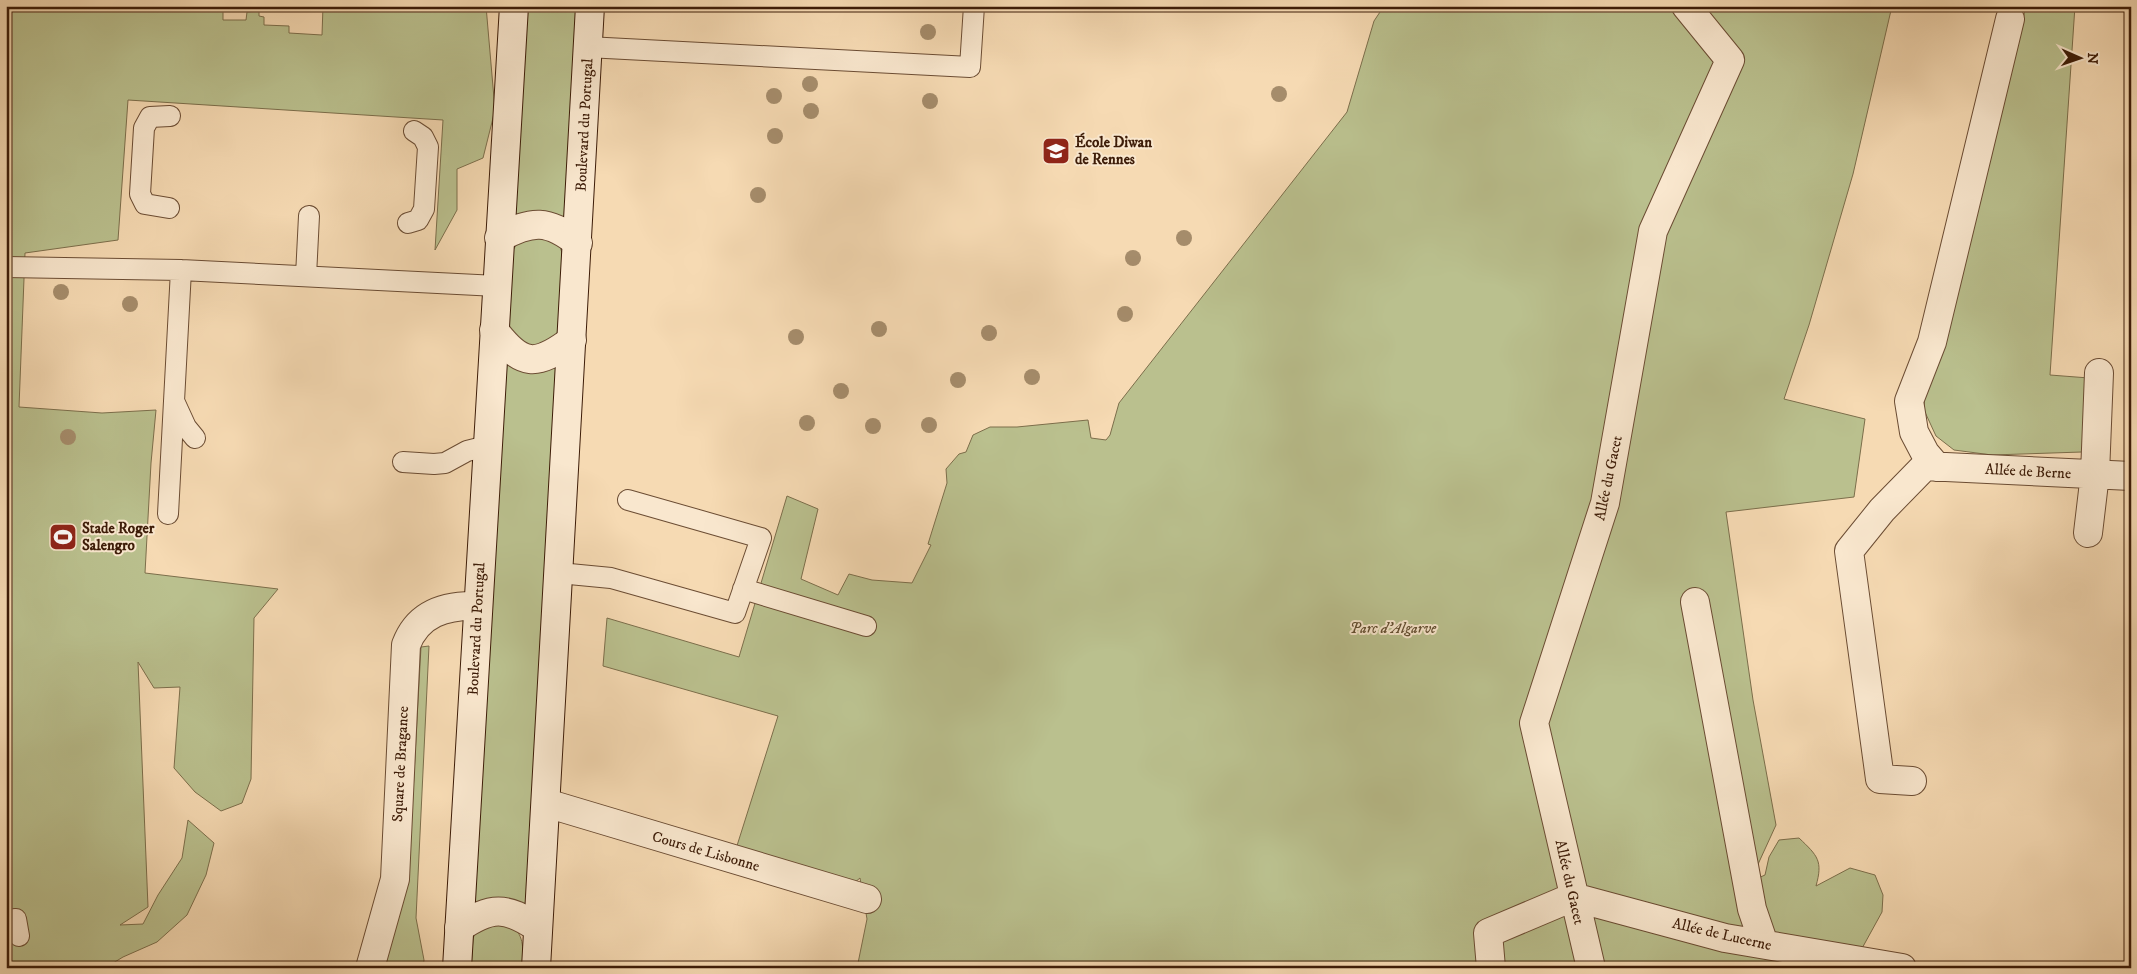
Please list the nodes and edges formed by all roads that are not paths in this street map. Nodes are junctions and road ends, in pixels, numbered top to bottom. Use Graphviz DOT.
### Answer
graph roads {
  1 [pos="514,6"];
  2 [pos="590,6"];
  3 [pos="974,6"];
  4 [pos="1686,6"];
  5 [pos="2010,19"];
  6 [pos="587,47"];
  7 [pos="170,116"];
  8 [pos="414,131"];
  9 [pos="169,208"];
  10 [pos="309,216"];
  11 [pos="408,223"];
  12 [pos="499,238"];
  13 [pos="578,243"];
  14 [pos="6,267"];
  15 [pos="181,270"];
  16 [pos="306,276"];
  17 [pos="496,286"];
  18 [pos="494,330"];
  19 [pos="572,340"];
  20 [pos="2099,374"];
  21 [pos="174,402"];
  22 [pos="195,438"];
  23 [pos="487,446"];
  24 [pos="403,462"];
  25 [pos="1931,467"];
  26 [pos="2095,474"];
  27 [pos="2131,476"];
  28 [pos="628,500"];
  29 [pos="168,514"];
  30 [pos="2088,533"];
  31 [pos="559,573"];
  32 [pos="744,588"];
  33 [pos="1695,602"];
  34 [pos="477,606"];
  35 [pos="866,626"];
  36 [pos="1912,781"];
  37 [pos="546,803"];
  38 [pos="1574,897"];
  39 [pos="867,898"];
  40 [pos="6,920"];
  41 [pos="459,928"];
  42 [pos="538,928"];
  43 [pos="19,936"];
  44 [pos="1764,944"];
  45 [pos="370,968"];
  46 [pos="456,968"];
  47 [pos="536,968"];
  48 [pos="1491,968"];
  49 [pos="1591,968"];
  50 [pos="1902,968"];
  1 -- 12 [label="street, Boulevard du Portugal"];
  2 -- 6 [label="street, Boulevard du Portugal"];
  3 -- 6 [label="lane"];
  4 -- 38 [label="street, Allée du Gacet"];
  5 -- 25 [label="street"];
  6 -- 13 [label="street, Boulevard du Portugal"];
  7 -- 9 [label="lane"];
  8 -- 11 [label="lane"];
  10 -- 16 [label="lane"];
  12 -- 13 [label="street"];
  12 -- 17 [label="street, Boulevard du Portugal"];
  13 -- 19 [label="street, Boulevard du Portugal"];
  14 -- 15 [label="lane"];
  15 -- 16 [label="lane"];
  15 -- 21 [label="lane"];
  16 -- 17 [label="lane"];
  17 -- 18 [label="street, Boulevard du Portugal"];
  18 -- 19 [label="street"];
  18 -- 23 [label="street, Boulevard du Portugal"];
  19 -- 31 [label="street, Boulevard du Portugal"];
  20 -- 26 [label="street"];
  21 -- 22 [label="lane"];
  21 -- 29 [label="lane"];
  23 -- 24 [label="lane"];
  23 -- 34 [label="street, Boulevard du Portugal"];
  25 -- 26 [label="street, Allée de Berne"];
  25 -- 36 [label="street"];
  26 -- 27 [label="street, Allée de Berne"];
  26 -- 30 [label="street"];
  28 -- 32 [label="lane"];
  31 -- 32 [label="lane"];
  31 -- 37 [label="street, Boulevard du Portugal"];
  32 -- 35 [label="lane"];
  33 -- 44 [label="street"];
  34 -- 41 [label="street, Boulevard du Portugal"];
  34 -- 45 [label="street, Square de Bragance"];
  37 -- 39 [label="street, Cours de Lisbonne"];
  37 -- 42 [label="street, Boulevard du Portugal"];
  38 -- 44 [label="street, Allée de Lucerne"];
  38 -- 48 [label="street"];
  38 -- 49 [label="street, Allée du Gacet"];
  40 -- 43 [label="lane"];
  41 -- 42 [label="street"];
  41 -- 46 [label="street, Boulevard du Portugal"];
  42 -- 47 [label="street, Boulevard du Portugal"];
  44 -- 50 [label="street, Allée de Lucerne"];
}
